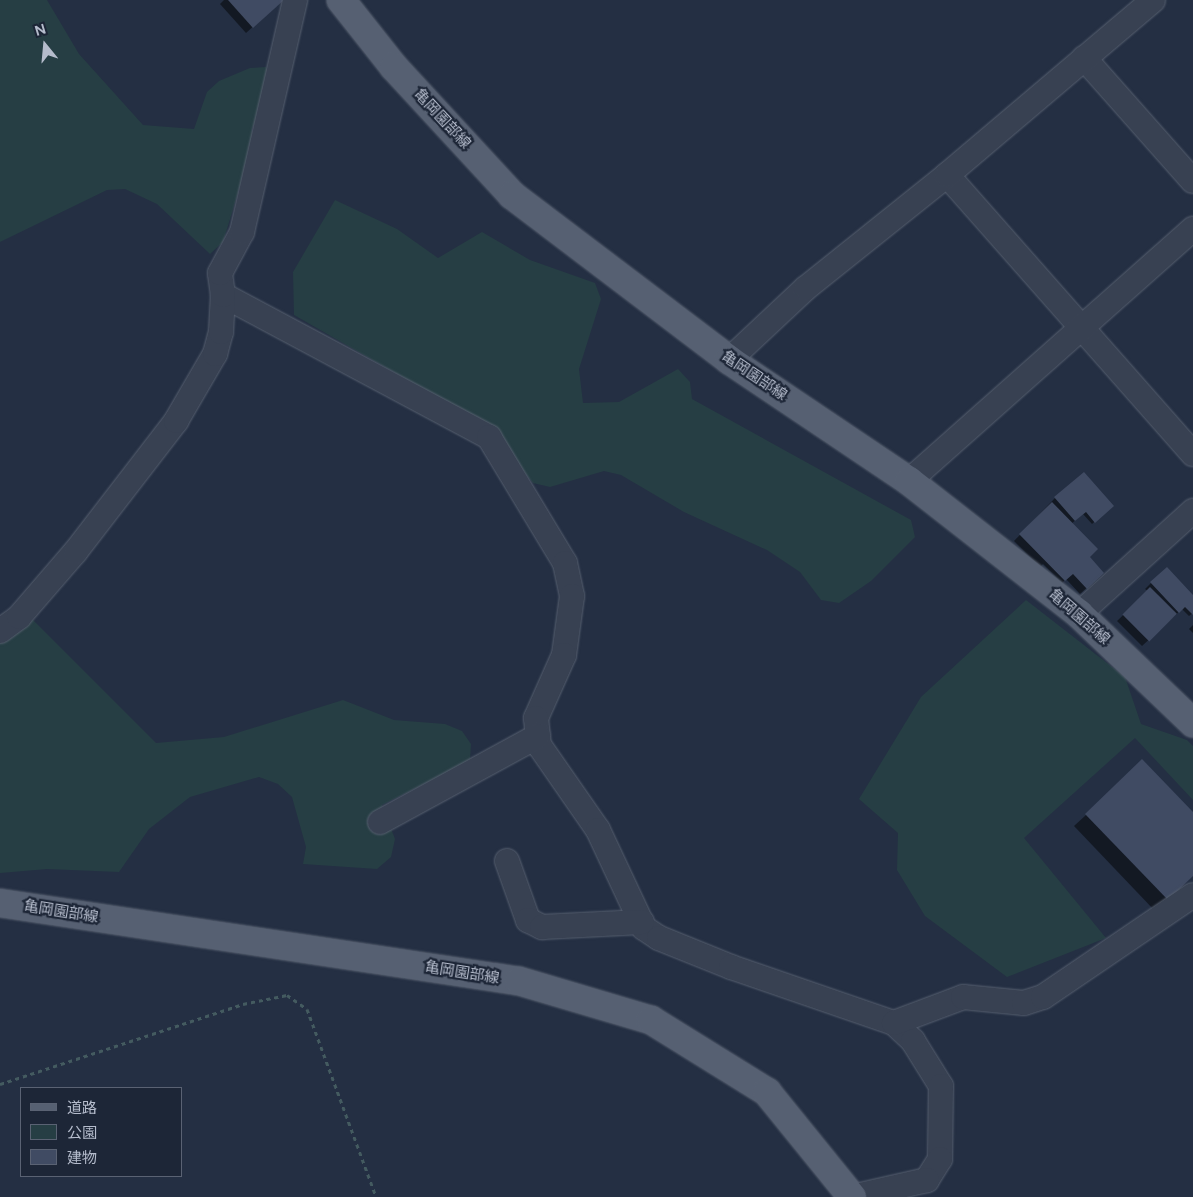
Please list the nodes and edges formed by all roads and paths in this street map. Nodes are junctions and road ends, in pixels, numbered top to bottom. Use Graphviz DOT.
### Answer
graph roads {
  1 [pos="295,0"];
  2 [pos="341,0"];
  3 [pos="1152,0"];
  4 [pos="1084,58"];
  5 [pos="947,175"];
  6 [pos="1193,181"];
  7 [pos="1193,229"];
  8 [pos="223,295"];
  9 [pos="1080,327"];
  10 [pos="729,360"];
  11 [pos="1193,454"];
  12 [pos="909,481"];
  13 [pos="1193,511"];
  14 [pos="1078,614"];
  15 [pos="0,631"];
  16 [pos="1193,723"];
  17 [pos="538,736"];
  18 [pos="380,822"];
  19 [pos="507,861"];
  20 [pos="1193,895"];
  21 [pos="0,903"];
  22 [pos="642,922"];
  23 [pos="894,1023"];
  24 [pos="0,1084"];
  25 [pos="376,1197"];
  26 [pos="852,1197"];
  1 -- 8 [label="street"];
  2 -- 10 [label="main road, 亀岡園部線"];
  3 -- 4 [label="street"];
  4 -- 5 [label="street"];
  4 -- 6 [label="street"];
  5 -- 9 [label="street"];
  5 -- 10 [label="street"];
  7 -- 9 [label="street"];
  8 -- 15 [label="street"];
  8 -- 17 [label="street"];
  9 -- 11 [label="street"];
  9 -- 12 [label="street"];
  10 -- 12 [label="main road, 亀岡園部線"];
  12 -- 14 [label="main road, 亀岡園部線"];
  13 -- 14 [label="street"];
  14 -- 16 [label="main road, 亀岡園部線"];
  17 -- 18 [label="street"];
  17 -- 22 [label="street"];
  19 -- 22 [label="street"];
  20 -- 23 [label="street"];
  21 -- 26 [label="main road, 亀岡園部線"];
  22 -- 23 [label="street"];
  23 -- 26 [label="street"];
  24 -- 25 [label="path"];
}
